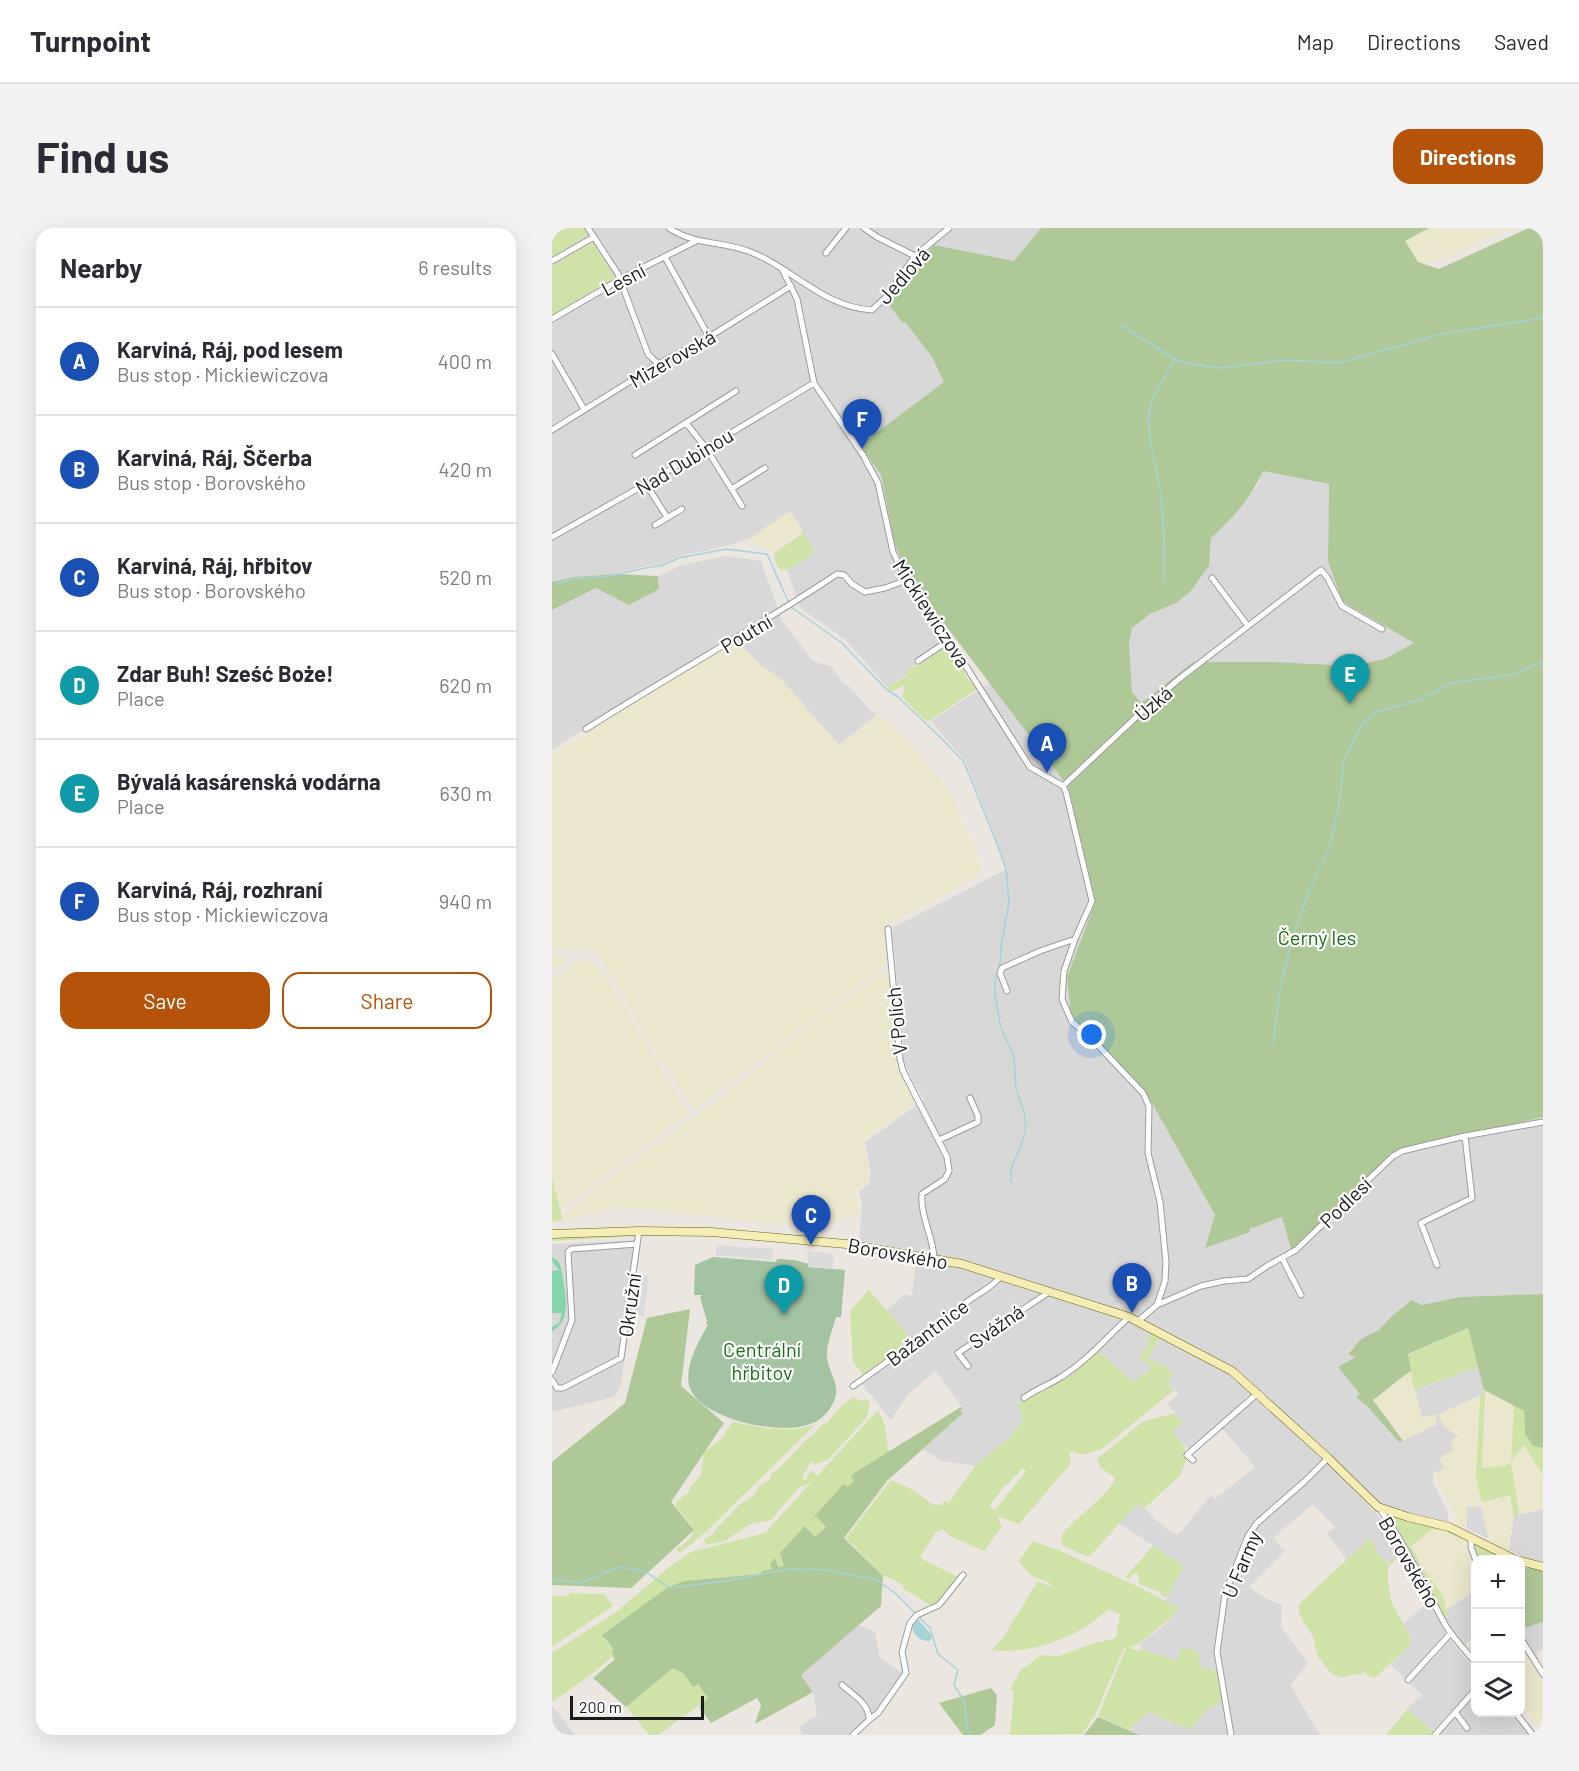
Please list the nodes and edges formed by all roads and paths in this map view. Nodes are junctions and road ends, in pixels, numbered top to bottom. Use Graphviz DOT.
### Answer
graph roads {
  1 [pos="588,228"];
  2 [pos="669,228"];
  3 [pos="846,228"];
  4 [pos="864,228"];
  5 [pos="949,228"];
  6 [pos="594,237"];
  7 [pos="696,241"];
  8 [pos="826,253"];
  9 [pos="915,256"];
  10 [pos="665,257"];
  11 [pos="552,261"];
  12 [pos="782,269"];
  13 [pos="621,280"];
  14 [pos="791,286"];
  15 [pos="552,319"];
  16 [pos="709,337"];
  17 [pos="552,354"];
  18 [pos="658,364"];
  19 [pos="814,383"];
  20 [pos="736,391"];
  21 [pos="584,409"];
  22 [pos="686,423"];
  23 [pos="552,430"];
  24 [pos="706,448"];
  25 [pos="635,455"];
  26 [pos="765,468"];
  27 [pos="646,484"];
  28 [pos="733,488"];
  29 [pos="742,506"];
  30 [pos="682,509"];
  31 [pos="667,517"];
  32 [pos="655,525"];
  33 [pos="552,537"];
  34 [pos="1212,578"];
  35 [pos="907,580"];
  36 [pos="1248,626"];
  37 [pos="1382,629"];
  38 [pos="948,641"];
  39 [pos="918,661"];
  40 [pos="586,729"];
  41 [pos="1063,786"];
  42 [pos="888,929"];
  43 [pos="1075,939"];
  44 [pos="1007,991"];
  45 [pos="970,1098"];
  46 [pos="1543,1122"];
  47 [pos="1465,1136"];
  48 [pos="939,1140"];
  49 [pos="639,1231"];
  50 [pos="552,1234"];
  51 [pos="637,1244"];
  52 [pos="934,1258"];
  53 [pos="1282,1258"];
  54 [pos="1437,1265"];
  55 [pos="1000,1277"];
  56 [pos="1049,1292"];
  57 [pos="1301,1295"];
  58 [pos="1157,1305"];
  59 [pos="1128,1317"];
  60 [pos="1138,1321"];
  61 [pos="968,1366"];
  62 [pos="552,1372"];
  63 [pos="552,1380"];
  64 [pos="853,1386"];
  65 [pos="1258,1393"];
  66 [pos="1024,1398"];
  67 [pos="1328,1458"];
  68 [pos="1192,1460"];
  69 [pos="1387,1514"];
  70 [pos="1471,1538"];
  71 [pos="1474,1555"];
  72 [pos="1506,1555"];
  73 [pos="1525,1563"];
  74 [pos="1543,1567"];
  75 [pos="963,1575"];
  76 [pos="1451,1633"];
  77 [pos="1525,1645"];
  78 [pos="1471,1657"];
  79 [pos="1543,1674"];
  80 [pos="1408,1680"];
  81 [pos="842,1684"];
  82 [pos="1471,1694"];
  83 [pos="1455,1712"];
  84 [pos="1518,1717"];
  85 [pos="870,1720"];
  86 [pos="1467,1728"];
  87 [pos="853,1735"];
  88 [pos="1231,1735"];
  89 [pos="1435,1735"];
  90 [pos="1533,1735"];
  1 -- 6 [label="street"];
  2 -- 7 [label="street"];
  3 -- 8 [label="street"];
  4 -- 9 [label="street"];
  5 -- 9 [label="street, Jedlová"];
  6 -- 11 [label="street"];
  6 -- 13 [label="street"];
  7 -- 10 [label="street, Lesní"];
  7 -- 12 [label="street"];
  9 -- 12 [label="street, Jedlová"];
  10 -- 13 [label="street, Lesní"];
  10 -- 16 [label="street"];
  12 -- 14 [label="street, Mickiewiczova"];
  13 -- 15 [label="street, Lesní"];
  13 -- 18 [label="street"];
  14 -- 16 [label="street, Mizerovská"];
  14 -- 19 [label="street, Mickiewiczova"];
  16 -- 18 [label="street, Mizerovská"];
  17 -- 21 [label="street"];
  18 -- 21 [label="street, Mizerovská"];
  19 -- 24 [label="street, Nad Dubinou"];
  19 -- 35 [label="street, Mickiewiczova"];
  20 -- 22 [label="street"];
  21 -- 23 [label="street, Mizerovská"];
  22 -- 24 [label="street"];
  22 -- 25 [label="street"];
  24 -- 27 [label="street, Nad Dubinou"];
  24 -- 28 [label="street"];
  26 -- 28 [label="street"];
  27 -- 31 [label="street"];
  27 -- 33 [label="street, Nad Dubinou"];
  28 -- 29 [label="street"];
  30 -- 31 [label="street"];
  31 -- 32 [label="street"];
  34 -- 36 [label="street"];
  35 -- 38 [label="street, Mickiewiczova"];
  35 -- 40 [label="street, Poutní"];
  36 -- 37 [label="street, Úzká"];
  36 -- 41 [label="street, Úzká"];
  38 -- 39 [label="street"];
  38 -- 41 [label="street, Mickiewiczova"];
  41 -- 43 [label="street"];
  42 -- 48 [label="street, V Polích"];
  43 -- 44 [label="street"];
  43 -- 58 [label="street"];
  45 -- 48 [label="street"];
  46 -- 47 [label="street, Podlesí"];
  47 -- 53 [label="street, Podlesí"];
  47 -- 54 [label="street"];
  48 -- 52 [label="street, V Polích"];
  49 -- 50 [label="main road, Borovského"];
  49 -- 51 [label="street, Okružní"];
  49 -- 52 [label="main road, Borovského"];
  51 -- 62 [label="street, Okružní"];
  51 -- 63 [label="street, Okružní"];
  52 -- 55 [label="main road, Borovského"];
  53 -- 57 [label="street"];
  53 -- 58 [label="street, Podlesí"];
  55 -- 56 [label="main road, Borovského"];
  55 -- 64 [label="street, Bažantnice"];
  56 -- 59 [label="main road, Borovského"];
  56 -- 61 [label="street, Svážná"];
  58 -- 60 [label="street"];
  59 -- 60 [label="main road, Borovského"];
  59 -- 66 [label="street"];
  60 -- 65 [label="main road, Borovského"];
  65 -- 67 [label="main road, Borovského"];
  65 -- 68 [label="street"];
  67 -- 69 [label="main road, Borovského"];
  67 -- 88 [label="street, U Farmy"];
  69 -- 70 [label="main road"];
  69 -- 76 [label="street, Borovského"];
  70 -- 71 [label="street"];
  70 -- 72 [label="main road"];
  73 -- 74 [label="main road"];
  75 -- 85 [label="street"];
  76 -- 78 [label="street, Borovského"];
  76 -- 80 [label="street"];
  77 -- 79 [label="street"];
  81 -- 85 [label="street"];
  82 -- 83 [label="street"];
  83 -- 86 [label="street"];
  83 -- 89 [label="street"];
  84 -- 90 [label="street"];
  85 -- 87 [label="street"];
}
